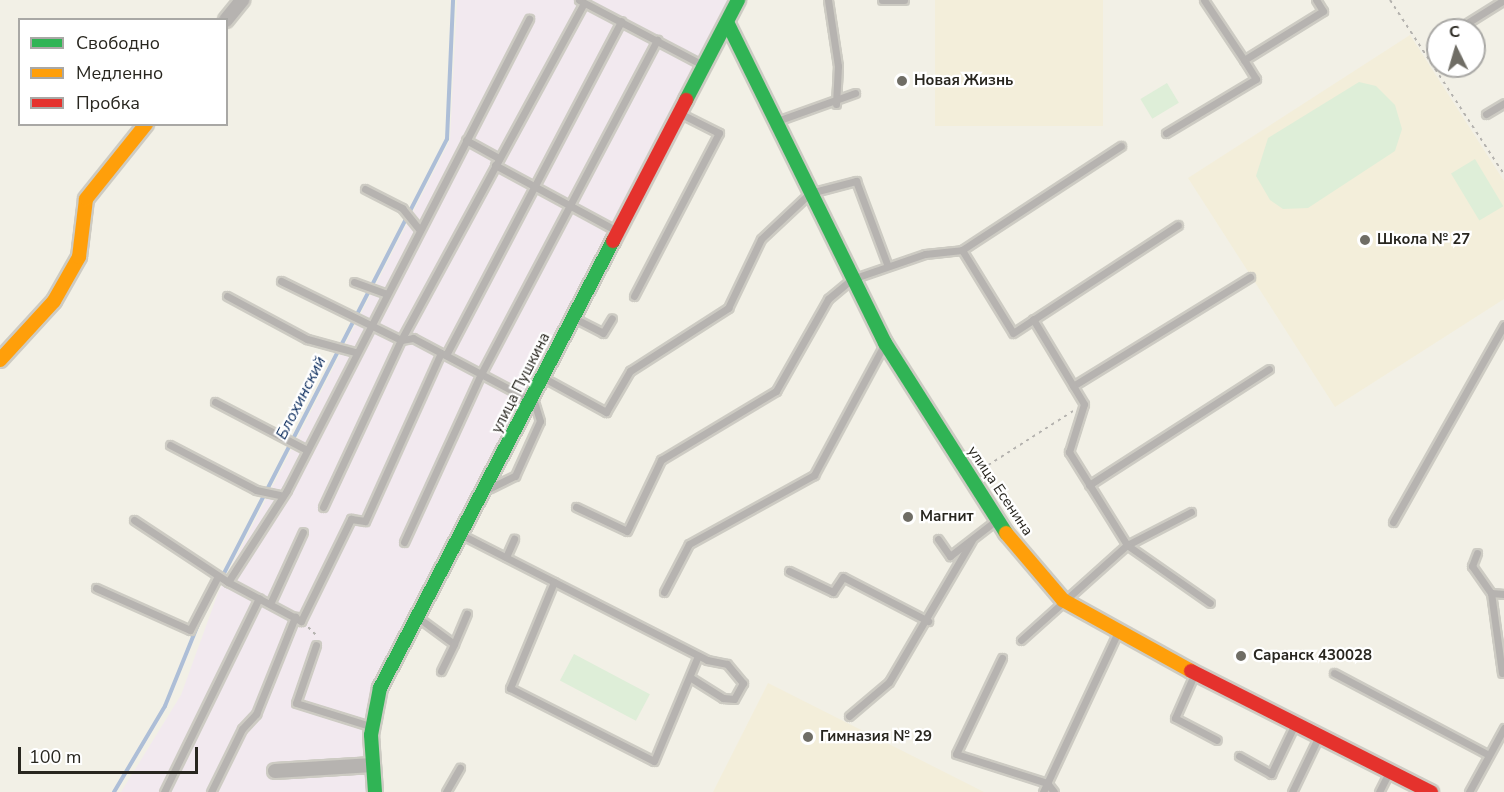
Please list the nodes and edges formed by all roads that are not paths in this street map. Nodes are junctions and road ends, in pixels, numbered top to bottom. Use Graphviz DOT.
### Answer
graph roads {
  1 [pos="242,0"];
  2 [pos="738,0"];
  3 [pos="828,0"];
  4 [pos="882,0"];
  5 [pos="904,0"];
  6 [pos="1204,0"];
  7 [pos="1316,0"];
  8 [pos="1504,0"];
  9 [pos="581,1"];
  10 [pos="228,18"];
  11 [pos="1475,18"];
  12 [pos="529,19"];
  13 [pos="621,21"];
  14 [pos="728,24"];
  15 [pos="657,40"];
  16 [pos="1244,60"];
  17 [pos="706,66"];
  18 [pos="855,93"];
  19 [pos="1504,102"];
  20 [pos="836,104"];
  21 [pos="681,114"];
  22 [pos="1486,114"];
  23 [pos="774,121"];
  24 [pos="144,126"];
  25 [pos="1166,133"];
  26 [pos="466,140"];
  27 [pos="1121,146"];
  28 [pos="499,158"];
  29 [pos="495,165"];
  30 [pos="532,185"];
  31 [pos="365,189"];
  32 [pos="810,193"];
  33 [pos="570,205"];
  34 [pos="416,225"];
  35 [pos="1178,225"];
  36 [pos="619,232"];
  37 [pos="962,250"];
  38 [pos="887,264"];
  39 [pos="1250,277"];
  40 [pos="852,279"];
  41 [pos="281,281"];
  42 [pos="354,282"];
  43 [pos="382,292"];
  44 [pos="227,296"];
  45 [pos="634,296"];
  46 [pos="573,318"];
  47 [pos="612,318"];
  48 [pos="1033,319"];
  49 [pos="365,324"];
  50 [pos="1504,325"];
  51 [pos="401,340"];
  52 [pos="885,343"];
  53 [pos="356,352"];
  54 [pos="443,354"];
  55 [pos="0,360"];
  56 [pos="1269,369"];
  57 [pos="481,374"];
  58 [pos="542,377"];
  59 [pos="1073,386"];
  60 [pos="531,398"];
  61 [pos="215,402"];
  62 [pos="170,445"];
  63 [pos="307,450"];
  64 [pos="1089,485"];
  65 [pos="483,492"];
  66 [pos="276,495"];
  67 [pos="323,507"];
  68 [pos="576,507"];
  69 [pos="1191,512"];
  70 [pos="134,520"];
  71 [pos="996,520"];
  72 [pos="1393,522"];
  73 [pos="303,532"];
  74 [pos="462,535"];
  75 [pos="514,539"];
  76 [pos="938,539"];
  77 [pos="972,540"];
  78 [pos="404,542"];
  79 [pos="1127,545"];
  80 [pos="1477,554"];
  81 [pos="506,557"];
  82 [pos="789,571"];
  83 [pos="216,574"];
  84 [pos="227,582"];
  85 [pos="554,582"];
  86 [pos="96,588"];
  87 [pos="663,592"];
  88 [pos="1491,593"];
  89 [pos="1504,594"];
  90 [pos="259,598"];
  91 [pos="1063,600"];
  92 [pos="1210,603"];
  93 [pos="270,604"];
  94 [pos="466,614"];
  95 [pos="417,617"];
  96 [pos="298,619"];
  97 [pos="928,621"];
  98 [pos="1117,633"];
  99 [pos="1021,639"];
  100 [pos="454,644"];
  101 [pos="316,645"];
  102 [pos="698,656"];
  103 [pos="1002,658"];
  104 [pos="441,670"];
  105 [pos="1502,672"];
  106 [pos="1195,673"];
  107 [pos="1334,673"];
  108 [pos="690,676"];
  109 [pos="849,716"];
  110 [pos="1295,724"];
  111 [pos="373,726"];
  112 [pos="1504,728"];
  113 [pos="1319,736"];
  114 [pos="1217,740"];
  115 [pos="1490,754"];
  116 [pos="1239,756"];
  117 [pos="373,765"];
  118 [pos="460,768"];
  119 [pos="275,771"];
  120 [pos="1390,771"];
  121 [pos="1047,783"];
  122 [pos="164,792"];
  123 [pos="211,792"];
  124 [pos="375,792"];
  125 [pos="446,792"];
  126 [pos="1042,792"];
  127 [pos="1054,792"];
  128 [pos="1292,792"];
  129 [pos="1379,792"];
  130 [pos="1431,792"];
  131 [pos="1469,792"];
  1 -- 10 [label="street"];
  2 -- 14 [label="street, улица Пушкина"];
  3 -- 20 [label="lane"];
  4 -- 5 [label="lane"];
  6 -- 16 [label="lane"];
  7 -- 16 [label="lane"];
  8 -- 11 [label="lane"];
  9 -- 13 [label="lane"];
  9 -- 28 [label="lane"];
  12 -- 26 [label="lane"];
  13 -- 15 [label="lane"];
  13 -- 30 [label="lane"];
  14 -- 17 [label="street, улица Пушкина"];
  14 -- 23 [label="street, улица Есенина"];
  15 -- 17 [label="lane"];
  15 -- 33 [label="lane"];
  16 -- 25 [label="lane"];
  17 -- 21 [label="street, улица Пушкина"];
  18 -- 20 [label="lane"];
  19 -- 22 [label="lane"];
  20 -- 23 [label="lane"];
  21 -- 36 [label="street, улица Пушкина"];
  21 -- 45 [label="lane"];
  23 -- 32 [label="street, улица Есенина"];
  24 -- 55 [label="street"];
  26 -- 28 [label="lane"];
  26 -- 34 [label="lane"];
  27 -- 37 [label="lane"];
  28 -- 29 [label="lane"];
  29 -- 30 [label="lane"];
  29 -- 51 [label="lane"];
  30 -- 33 [label="lane"];
  30 -- 54 [label="lane"];
  31 -- 34 [label="lane"];
  32 -- 38 [label="lane"];
  32 -- 40 [label="street, улица Есенина"];
  32 -- 58 [label="lane"];
  33 -- 36 [label="lane"];
  33 -- 57 [label="lane"];
  34 -- 43 [label="lane"];
  35 -- 48 [label="lane"];
  36 -- 46 [label="street, улица Пушкина"];
  37 -- 38 [label="lane"];
  37 -- 48 [label="lane"];
  38 -- 40 [label="lane"];
  39 -- 59 [label="lane"];
  40 -- 52 [label="street, улица Есенина"];
  40 -- 68 [label="lane"];
  41 -- 49 [label="lane"];
  42 -- 43 [label="lane"];
  43 -- 49 [label="lane"];
  44 -- 53 [label="lane"];
  46 -- 47 [label="lane"];
  46 -- 58 [label="street, улица Пушкина"];
  48 -- 59 [label="lane"];
  49 -- 51 [label="lane"];
  49 -- 53 [label="lane"];
  50 -- 72 [label="lane"];
  51 -- 54 [label="lane"];
  51 -- 67 [label="lane"];
  52 -- 71 [label="street, улица Есенина"];
  52 -- 87 [label="lane"];
  53 -- 63 [label="lane"];
  54 -- 57 [label="lane"];
  54 -- 96 [label="lane"];
  56 -- 64 [label="lane"];
  57 -- 60 [label="lane"];
  57 -- 78 [label="lane"];
  58 -- 60 [label="street, улица Пушкина"];
  59 -- 64 [label="lane"];
  60 -- 65 [label="street, улица Пушкина"];
  60 -- 65 [label="lane"];
  61 -- 63 [label="lane"];
  62 -- 66 [label="lane"];
  63 -- 66 [label="lane"];
  64 -- 79 [label="lane"];
  65 -- 74 [label="street, улица Пушкина"];
  66 -- 84 [label="lane"];
  69 -- 79 [label="lane"];
  70 -- 83 [label="lane"];
  71 -- 77 [label="lane"];
  71 -- 91 [label="street, улица Есенина"];
  73 -- 93 [label="lane"];
  74 -- 81 [label="lane"];
  74 -- 95 [label="street, улица Пушкина"];
  75 -- 81 [label="lane"];
  76 -- 77 [label="lane"];
  77 -- 97 [label="lane"];
  79 -- 91 [label="lane"];
  79 -- 92 [label="lane"];
  80 -- 88 [label="lane"];
  81 -- 85 [label="lane"];
  82 -- 97 [label="lane"];
  83 -- 84 [label="lane"];
  83 -- 86 [label="lane"];
  84 -- 90 [label="lane"];
  85 -- 102 [label="lane"];
  85 -- 108 [label="lane"];
  88 -- 89 [label="lane"];
  88 -- 105 [label="lane"];
  90 -- 93 [label="lane"];
  90 -- 122 [label="lane"];
  91 -- 98 [label="street, улица Есенина"];
  91 -- 99 [label="lane"];
  93 -- 96 [label="lane"];
  94 -- 100 [label="lane"];
  95 -- 100 [label="lane"];
  95 -- 111 [label="street, улица Пушкина"];
  96 -- 123 [label="lane"];
  97 -- 109 [label="lane"];
  98 -- 106 [label="street, улица Есенина"];
  98 -- 121 [label="lane"];
  100 -- 104 [label="lane"];
  101 -- 111 [label="lane"];
  102 -- 108 [label="lane"];
  102 -- 108 [label="lane"];
  103 -- 121 [label="lane"];
  106 -- 110 [label="street, улица Есенина"];
  106 -- 114 [label="lane"];
  107 -- 115 [label="lane"];
  110 -- 113 [label="street, улица Есенина"];
  110 -- 116 [label="lane"];
  111 -- 117 [label="street, улица Пушкина"];
  112 -- 115 [label="lane"];
  113 -- 120 [label="street, улица Есенина"];
  113 -- 128 [label="lane"];
  115 -- 131 [label="lane"];
  117 -- 119 [label="street"];
  117 -- 124 [label="street, улица Пушкина"];
  118 -- 125 [label="lane"];
  120 -- 129 [label="lane"];
  120 -- 130 [label="street, улица Есенина"];
  121 -- 126 [label="lane"];
  121 -- 127 [label="lane"];
}
